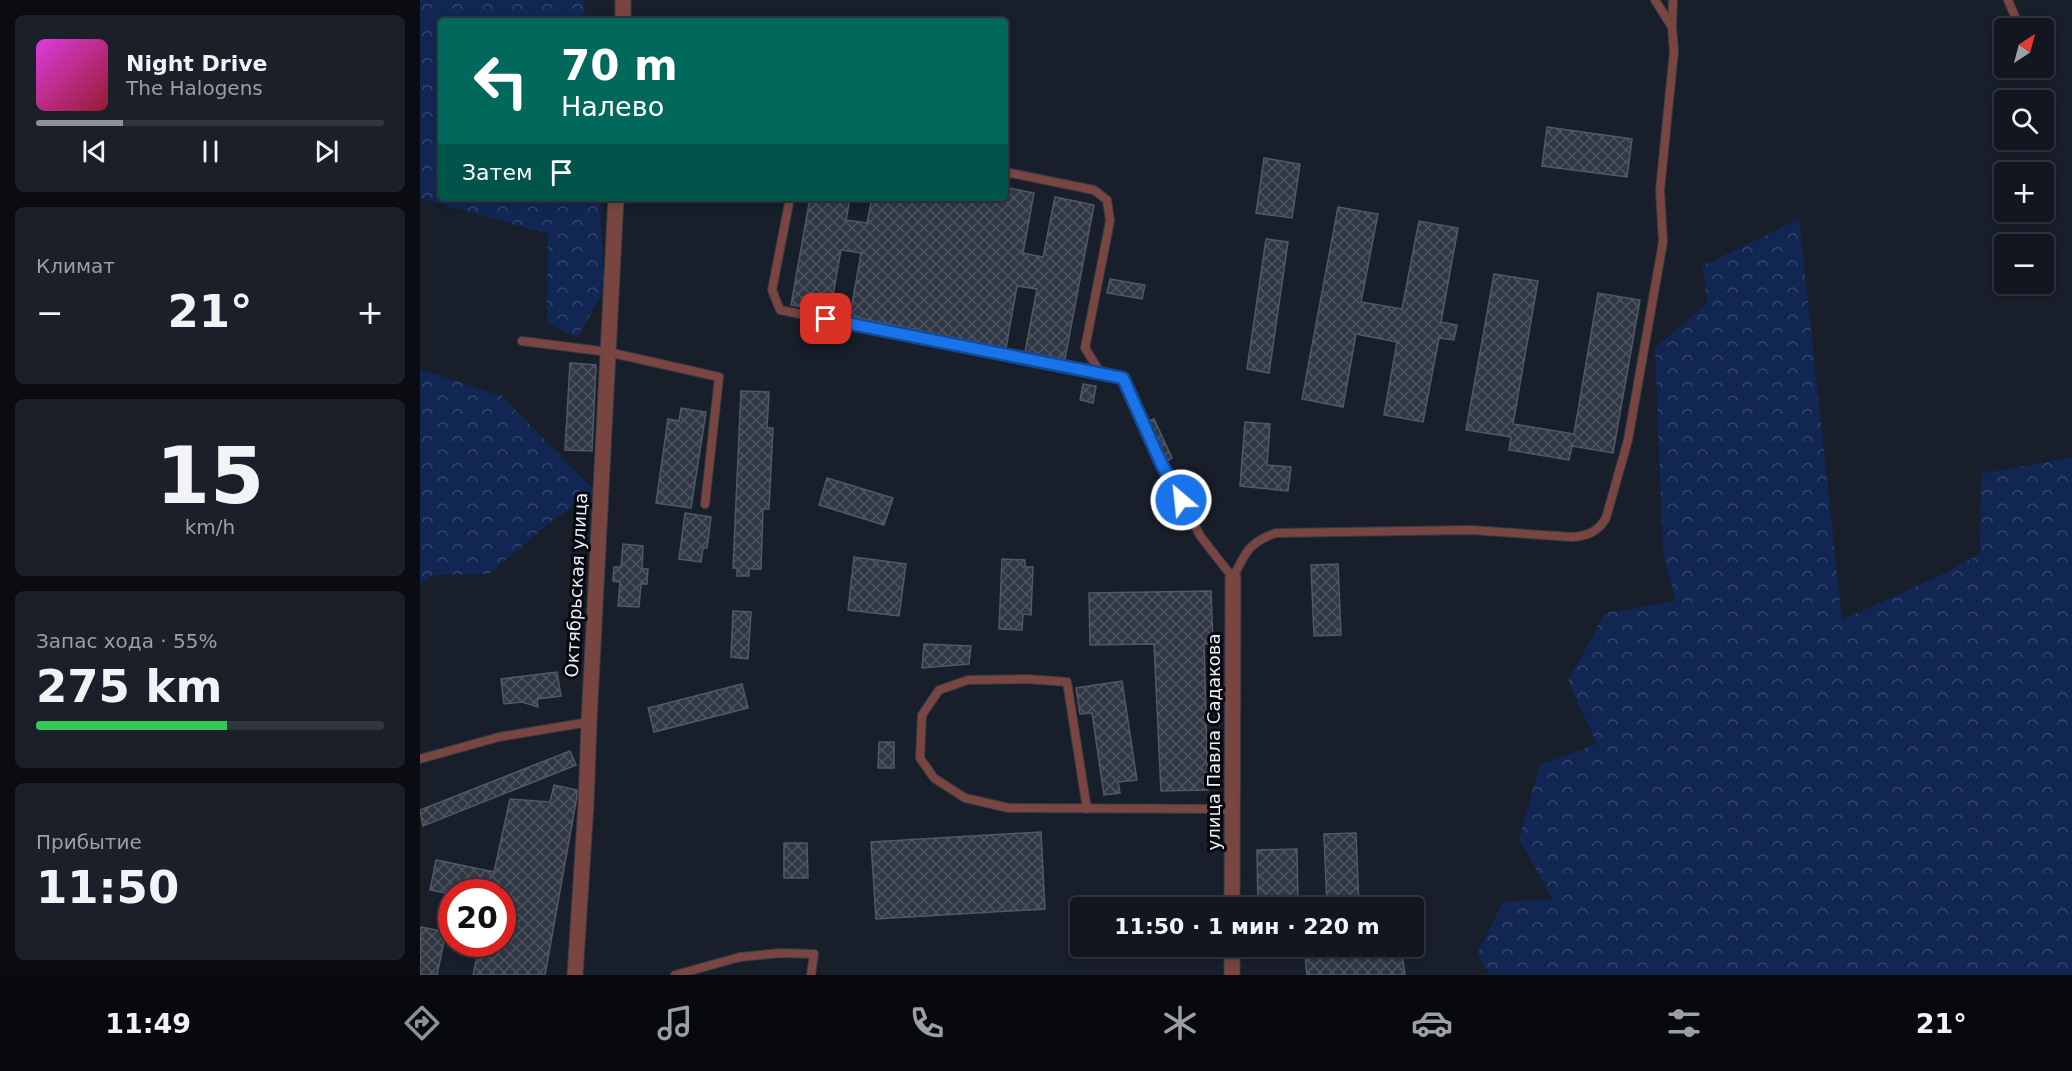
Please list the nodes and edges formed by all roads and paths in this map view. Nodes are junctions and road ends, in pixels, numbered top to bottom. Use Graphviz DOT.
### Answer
graph roads {
  1 [pos="623,0"];
  2 [pos="1655,0"];
  3 [pos="1673,0"];
  4 [pos="2008,0"];
  5 [pos="623,18"];
  6 [pos="2016,18"];
  7 [pos="1672,27"];
  8 [pos="1008,173"];
  9 [pos="616,201"];
  10 [pos="789,201"];
  11 [pos="522,341"];
  12 [pos="608,352"];
  13 [pos="1100,372"];
  14 [pos="705,504"];
  15 [pos="1233,578"];
  16 [pos="589,722"];
  17 [pos="420,759"];
  18 [pos="1087,808"];
  19 [pos="1232,809"];
  20 [pos="1232,897"];
  21 [pos="1232,957"];
  22 [pos="575,975"];
  23 [pos="675,975"];
  24 [pos="811,975"];
  25 [pos="1232,975"];
  1 -- 5 [label="street"];
  2 -- 7 [label="lane"];
  3 -- 7 [label="lane"];
  4 -- 6 [label="lane"];
  7 -- 15 [label="lane"];
  8 -- 13 [label="lane"];
  9 -- 12 [label="street, Октябрьская улица"];
  10 -- 13 [label="lane"];
  11 -- 12 [label="lane"];
  12 -- 14 [label="lane"];
  12 -- 16 [label="street, Октябрьская улица"];
  13 -- 15 [label="lane"];
  15 -- 19 [label="street, улица Павла Садакова"];
  16 -- 17 [label="lane"];
  16 -- 22 [label="street, Октябрьская улица"];
  18 -- 18 [label="lane"];
  18 -- 19 [label="lane"];
  19 -- 20 [label="street, улица Павла Садакова"];
  21 -- 25 [label="street"];
  23 -- 24 [label="lane"];
}
